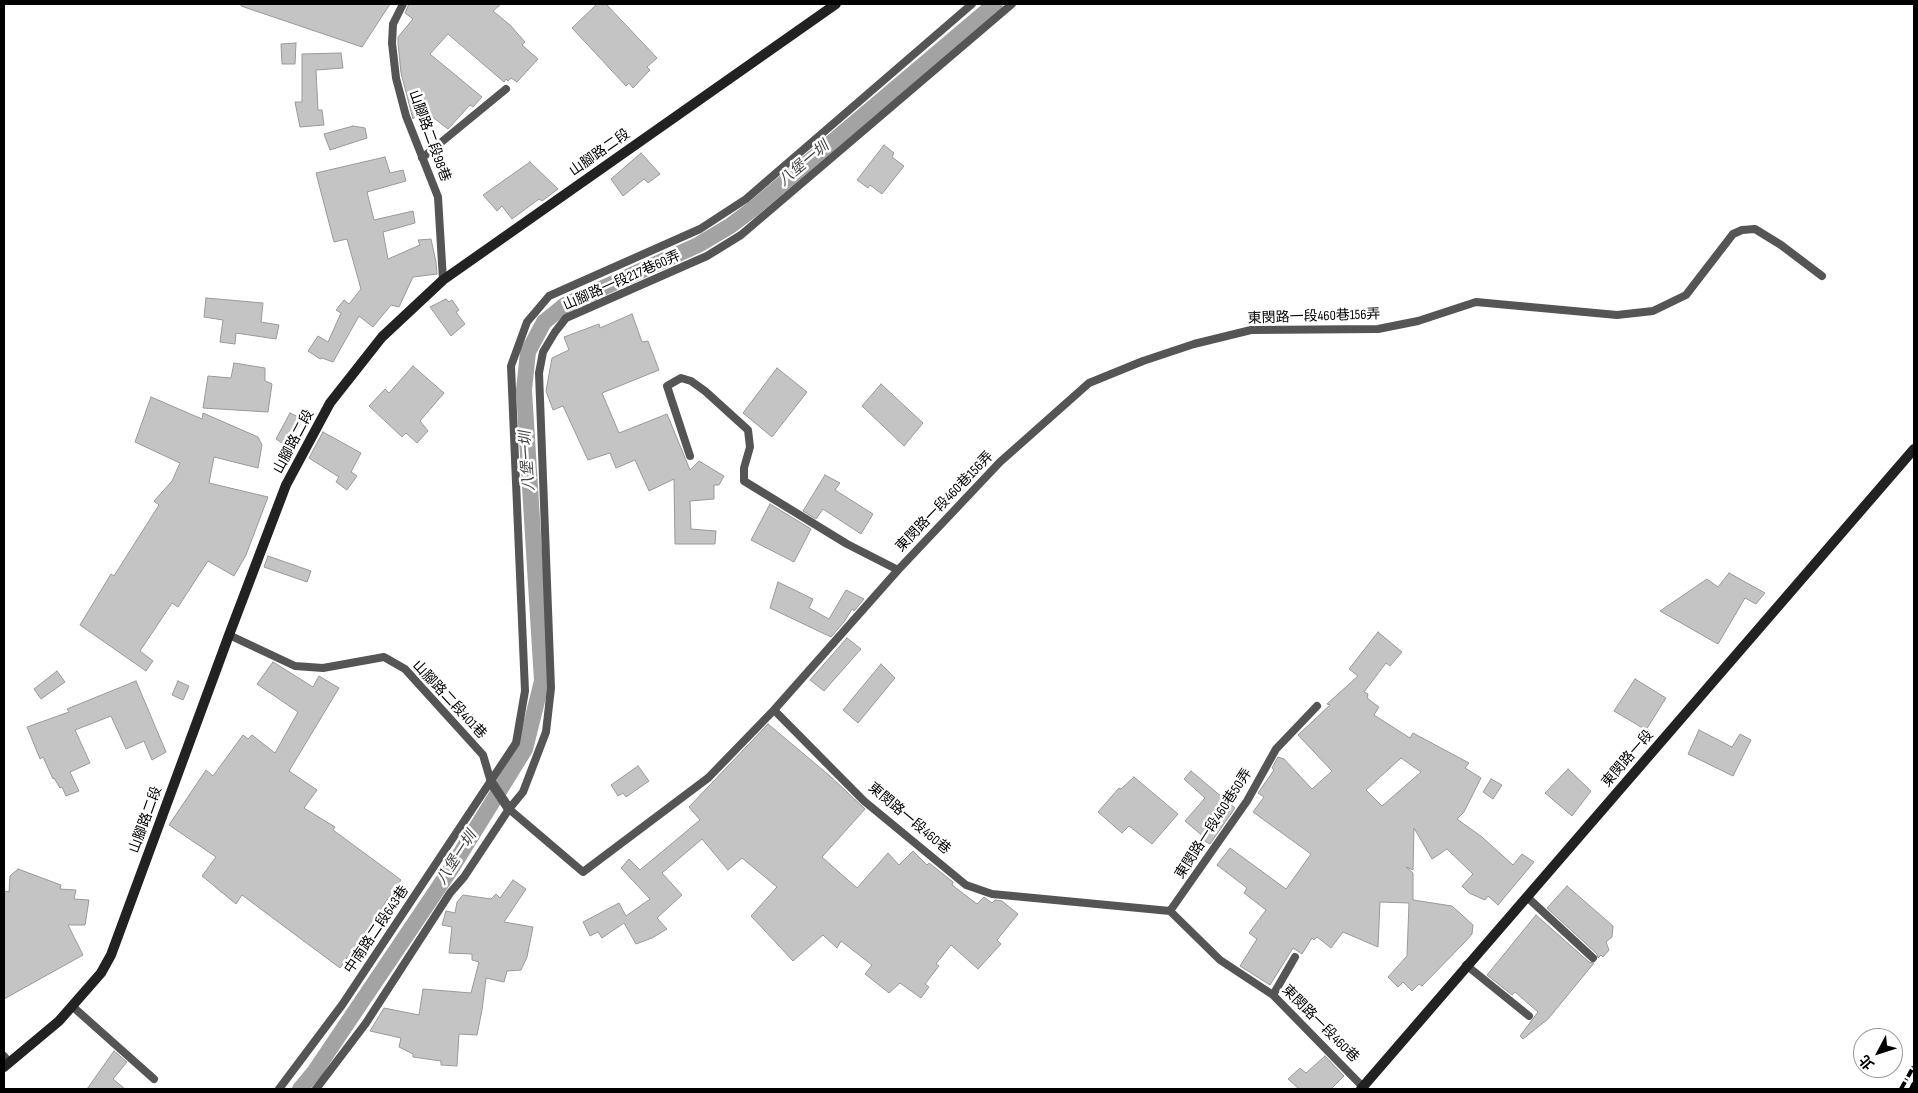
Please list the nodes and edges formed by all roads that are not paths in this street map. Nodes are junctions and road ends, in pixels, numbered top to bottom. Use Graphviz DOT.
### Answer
graph roads {
  1 [pos="403,4"];
  2 [pos="836,4"];
  3 [pos="972,4"];
  4 [pos="1012,4"];
  5 [pos="506,89"];
  6 [pos="422,158"];
  7 [pos="1822,276"];
  8 [pos="443,280"];
  9 [pos="1914,449"];
  10 [pos="690,456"];
  11 [pos="898,570"];
  12 [pos="229,635"];
  13 [pos="1318,706"];
  14 [pos="774,710"];
  15 [pos="491,782"];
  16 [pos="509,809"];
  17 [pos="1527,896"];
  18 [pos="1170,911"];
  19 [pos="1295,957"];
  20 [pos="1593,958"];
  21 [pos="1466,966"];
  22 [pos="1273,995"];
  23 [pos="72,1006"];
  24 [pos="1529,1016"];
  25 [pos="5,1061"];
  26 [pos="154,1079"];
  27 [pos="1362,1088"];
  28 [pos="279,1089"];
  29 [pos="316,1089"];
  1 -- 6 [label="lane, 山腳路二段98巷"];
  2 -- 8 [label="main road, 山腳路二段"];
  3 -- 15 [label="lane, 中南路二段643巷"];
  4 -- 16 [label="lane, 山腳路一段217巷60弄"];
  5 -- 6 [label="lane"];
  6 -- 8 [label="lane, 山腳路二段98巷"];
  7 -- 11 [label="lane, 東閔路一段460巷156弄"];
  8 -- 12 [label="main road, 山腳路二段"];
  9 -- 17 [label="main road, 東閔路一段"];
  10 -- 11 [label="lane, 東閔路一段460巷156弄"];
  11 -- 14 [label="lane, 東閔路一段460巷156弄"];
  12 -- 15 [label="lane, 山腳路二段401巷"];
  12 -- 23 [label="main road, 山腳路二段"];
  13 -- 18 [label="lane, 東閔路一段460巷50弄"];
  14 -- 16 [label="lane"];
  14 -- 18 [label="lane, 東閔路一段460巷"];
  15 -- 16 [label="street"];
  15 -- 28 [label="lane, 中南路二段643巷"];
  16 -- 29 [label="lane, 山腳路一段217巷60弄"];
  17 -- 20 [label="lane"];
  17 -- 21 [label="main road, 東閔路一段"];
  18 -- 22 [label="lane, 東閔路一段460巷"];
  19 -- 22 [label="lane"];
  21 -- 24 [label="lane"];
  21 -- 27 [label="main road, 東閔路一段"];
  22 -- 27 [label="lane, 東閔路一段460巷"];
  23 -- 25 [label="main road, 山腳路二段"];
  23 -- 26 [label="lane"];
}
